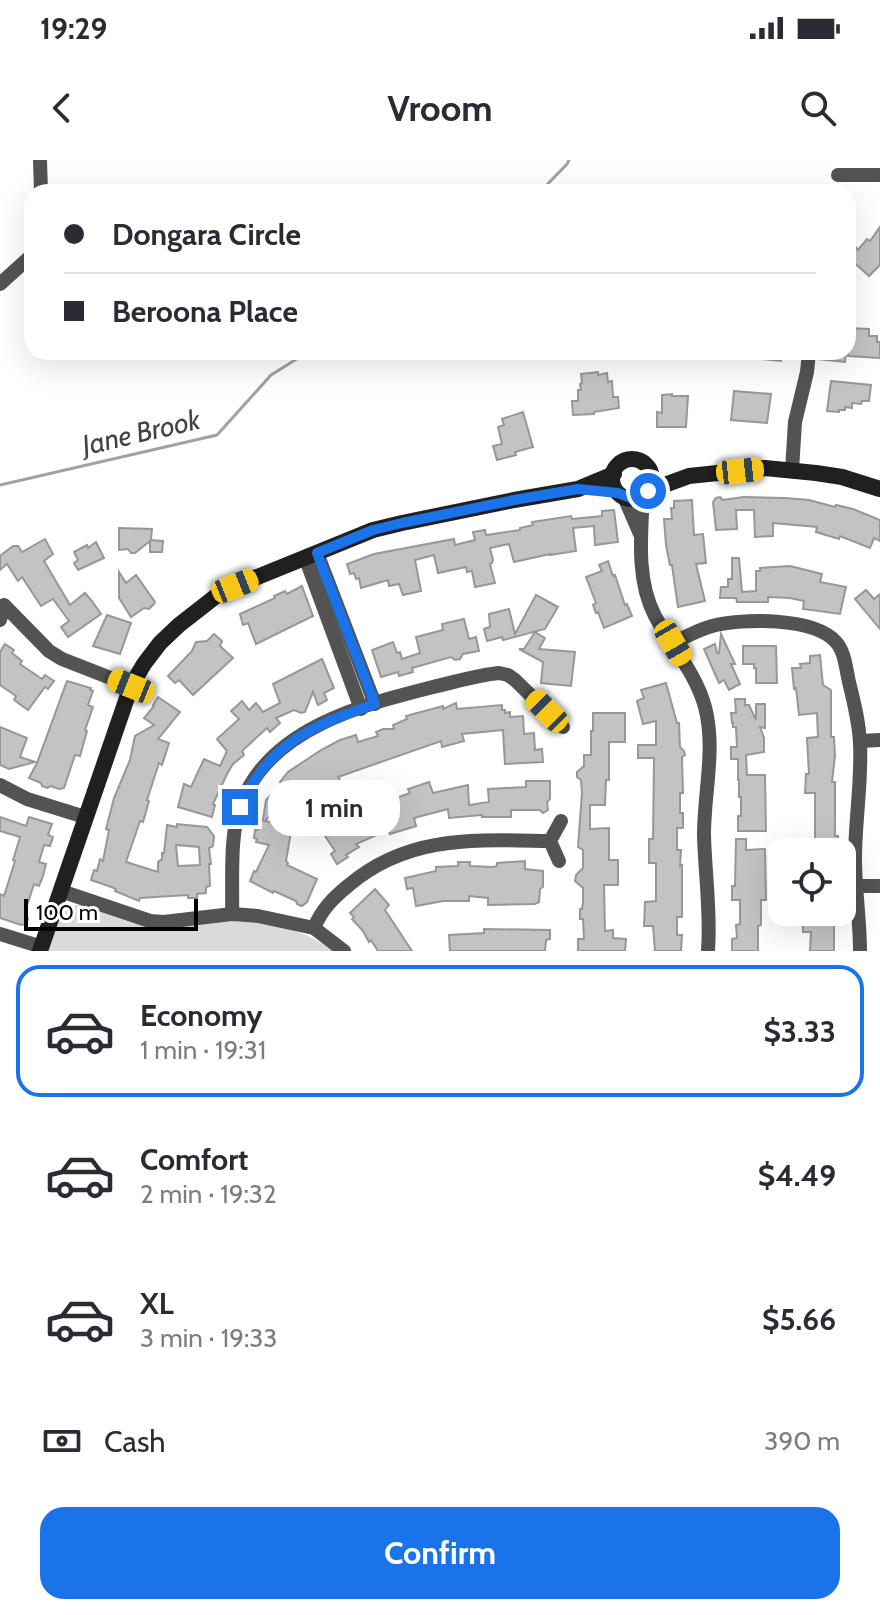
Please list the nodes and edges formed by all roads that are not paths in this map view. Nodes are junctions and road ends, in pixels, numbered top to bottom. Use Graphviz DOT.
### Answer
graph roads {
  1 [pos="40,160"];
  2 [pos="838,175"];
  3 [pos="880,175"];
  4 [pos="41,184"];
  5 [pos="24,262"];
  6 [pos="0,284"];
  7 [pos="808,360"];
  8 [pos="647,467"];
  9 [pos="792,470"];
  10 [pos="614,474"];
  11 [pos="689,476"];
  12 [pos="578,489"];
  13 [pos="880,489"];
  14 [pos="646,493"];
  15 [pos="621,495"];
  16 [pos="641,538"];
  17 [pos="311,555"];
  18 [pos="0,620"];
  19 [pos="673,643"];
  20 [pos="131,686"];
  21 [pos="368,706"];
  22 [pos="563,727"];
  23 [pos="880,740"];
  24 [pos="860,741"];
  25 [pos="0,785"];
  26 [pos="85,817"];
  27 [pos="561,821"];
  28 [pos="855,838"];
  29 [pos="550,841"];
  30 [pos="559,861"];
  31 [pos="856,886"];
  32 [pos="880,886"];
  33 [pos="61,891"];
  34 [pos="232,914"];
  35 [pos="314,928"];
  36 [pos="0,934"];
  37 [pos="41,949"];
  38 [pos="344,951"];
  39 [pos="708,951"];
  40 [pos="860,951"];
  1 -- 4 [label="street"];
  2 -- 3 [label="street"];
  5 -- 6 [label="street"];
  7 -- 9 [label="street"];
  8 -- 10 [label="street"];
  8 -- 11 [label="street"];
  8 -- 14 [label="street"];
  9 -- 11 [label="street"];
  9 -- 13 [label="street"];
  10 -- 12 [label="street"];
  10 -- 15 [label="street"];
  11 -- 14 [label="street"];
  12 -- 15 [label="street"];
  12 -- 17 [label="street"];
  14 -- 15 [label="street"];
  14 -- 16 [label="street"];
  15 -- 16 [label="street"];
  16 -- 19 [label="street"];
  17 -- 20 [label="street"];
  17 -- 21 [label="street"];
  18 -- 20 [label="street"];
  19 -- 24 [label="street"];
  19 -- 39 [label="street"];
  20 -- 26 [label="street"];
  21 -- 22 [label="street"];
  21 -- 34 [label="street"];
  23 -- 24 [label="street"];
  24 -- 28 [label="street"];
  25 -- 26 [label="street"];
  26 -- 33 [label="street"];
  27 -- 29 [label="street"];
  29 -- 30 [label="street"];
  29 -- 35 [label="street"];
  31 -- 32 [label="street"];
  31 -- 40 [label="street"];
  33 -- 34 [label="street"];
  33 -- 37 [label="street"];
  34 -- 35 [label="street"];
  35 -- 38 [label="street"];
  36 -- 37 [label="street"];
}
